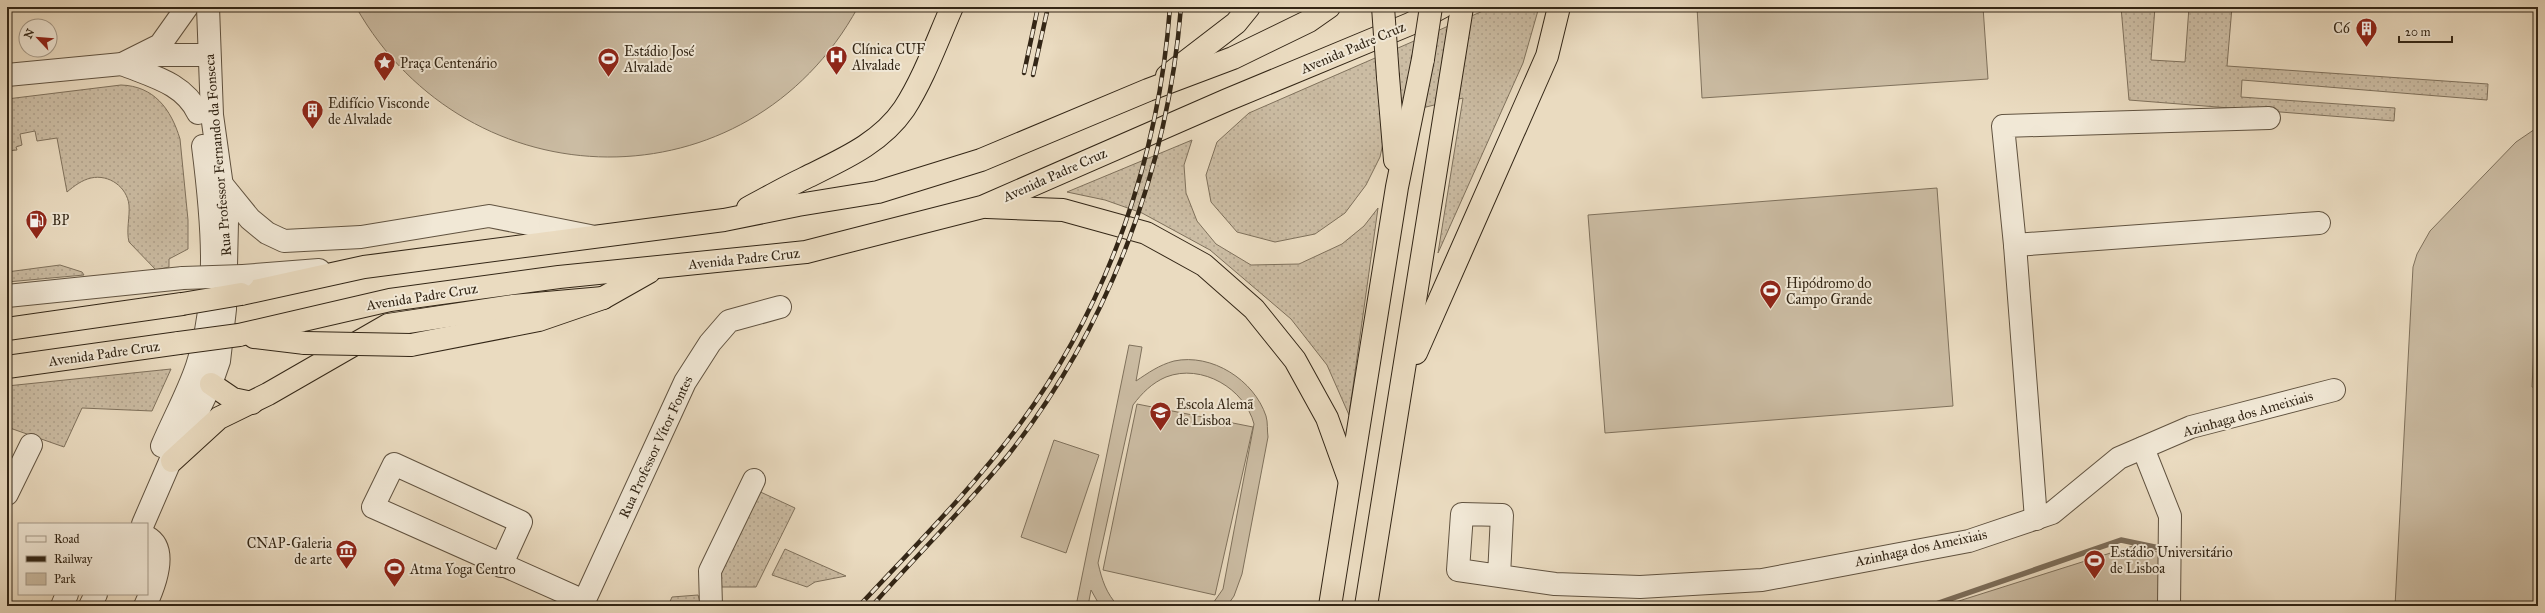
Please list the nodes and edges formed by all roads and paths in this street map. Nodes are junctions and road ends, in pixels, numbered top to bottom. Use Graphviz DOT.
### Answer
graph roads {
  1 [pos="187,7"];
  2 [pos="194,7"];
  3 [pos="208,7"];
  4 [pos="952,7"];
  5 [pos="1249,7"];
  6 [pos="1329,7"];
  7 [pos="1383,7"];
  8 [pos="1431,7"];
  9 [pos="1442,7"];
  10 [pos="1462,7"];
  11 [pos="1559,7"];
  12 [pos="202,55"];
  13 [pos="131,59"];
  14 [pos="7,75"];
  15 [pos="1148,90"];
  16 [pos="198,113"];
  17 [pos="2269,118"];
  18 [pos="224,186"];
  19 [pos="1397,187"];
  20 [pos="982,207"];
  21 [pos="724,220"];
  22 [pos="2319,223"];
  23 [pos="598,238"];
  24 [pos="2015,245"];
  25 [pos="655,269"];
  26 [pos="242,285"];
  27 [pos="7,296"];
  28 [pos="603,298"];
  29 [pos="780,307"];
  30 [pos="7,329"];
  31 [pos="239,335"];
  32 [pos="204,339"];
  33 [pos="7,367"];
  34 [pos="1403,382"];
  35 [pos="211,384"];
  36 [pos="2334,390"];
  37 [pos="252,403"];
  38 [pos="31,445"];
  39 [pos="2143,448"];
  40 [pos="172,461"];
  41 [pos="754,480"];
  42 [pos="1350,481"];
  43 [pos="7,494"];
  44 [pos="2036,519"];
  45 [pos="127,523"];
  46 [pos="143,523"];
  47 [pos="148,538"];
  48 [pos="501,566"];
  49 [pos="1499,576"];
  50 [pos="67,595"];
  51 [pos="96,595"];
  52 [pos="110,595"];
  53 [pos="583,604"];
  54 [pos="62,606"];
  55 [pos="90,606"];
  56 [pos="105,606"];
  57 [pos="145,606"];
  58 [pos="711,606"];
  59 [pos="1330,606"];
  60 [pos="1366,606"];
  61 [pos="2169,606"];
  1 -- 13 [label="street"];
  2 -- 12 [label="street, Rua Professor Fernando da Fonseca"];
  3 -- 12 [label="street, Rua Professor Fernando da Fonseca"];
  4 -- 21 [label="highway"];
  5 -- 15 [label="highway"];
  6 -- 15 [label="highway"];
  7 -- 19 [label="highway, bridge"];
  8 -- 19 [label="highway, bridge"];
  9 -- 20 [label="highway, Avenida Padre Cruz"];
  10 -- 34 [label="highway"];
  11 -- 34 [label="highway"];
  12 -- 13 [label="street"];
  12 -- 16 [label="street, Rua Professor Fernando da Fonseca"];
  12 -- 18 [label="street, Rua Professor Fernando da Fonseca"];
  13 -- 14 [label="street"];
  13 -- 16 [label="street"];
  15 -- 21 [label="highway"];
  16 -- 32 [label="street, Rua Professor Fernando da Fonseca"];
  17 -- 24 [label="street"];
  18 -- 23 [label="street"];
  18 -- 35 [label="street, Rua Professor Fernando da Fonseca"];
  19 -- 42 [label="highway"];
  20 -- 25 [label="highway, Avenida Padre Cruz"];
  20 -- 42 [label="highway"];
  21 -- 23 [label="highway"];
  22 -- 24 [label="street"];
  23 -- 26 [label="highway"];
  24 -- 44 [label="street"];
  25 -- 28 [label="highway"];
  25 -- 31 [label="highway, Avenida Padre Cruz"];
  26 -- 27 [label="street, bridge"];
  26 -- 30 [label="highway, bridge"];
  28 -- 31 [label="highway, bridge"];
  28 -- 37 [label="highway"];
  29 -- 53 [label="street, Rua Professor Vítor Fontes"];
  31 -- 33 [label="highway, Avenida Padre Cruz, bridge"];
  32 -- 35 [label="street"];
  32 -- 45 [label="street, Rua Professor Fernando da Fonseca"];
  34 -- 60 [label="highway"];
  35 -- 37 [label="highway"];
  35 -- 40 [label="street, Rua Professor Fernando da Fonseca"];
  36 -- 39 [label="street, Azinhaga dos Ameixiais"];
  37 -- 40 [label="highway"];
  38 -- 43 [label="street"];
  39 -- 44 [label="street, Azinhaga dos Ameixiais"];
  39 -- 61 [label="street"];
  40 -- 46 [label="street, Rua Professor Fernando da Fonseca"];
  41 -- 58 [label="street"];
  42 -- 59 [label="highway"];
  44 -- 49 [label="street, Azinhaga dos Ameixiais"];
  47 -- 57 [label="street"];
  48 -- 48 [label="street"];
  48 -- 53 [label="street"];
  50 -- 54 [label="street"];
  51 -- 55 [label="street"];
  52 -- 56 [label="street"];
}
